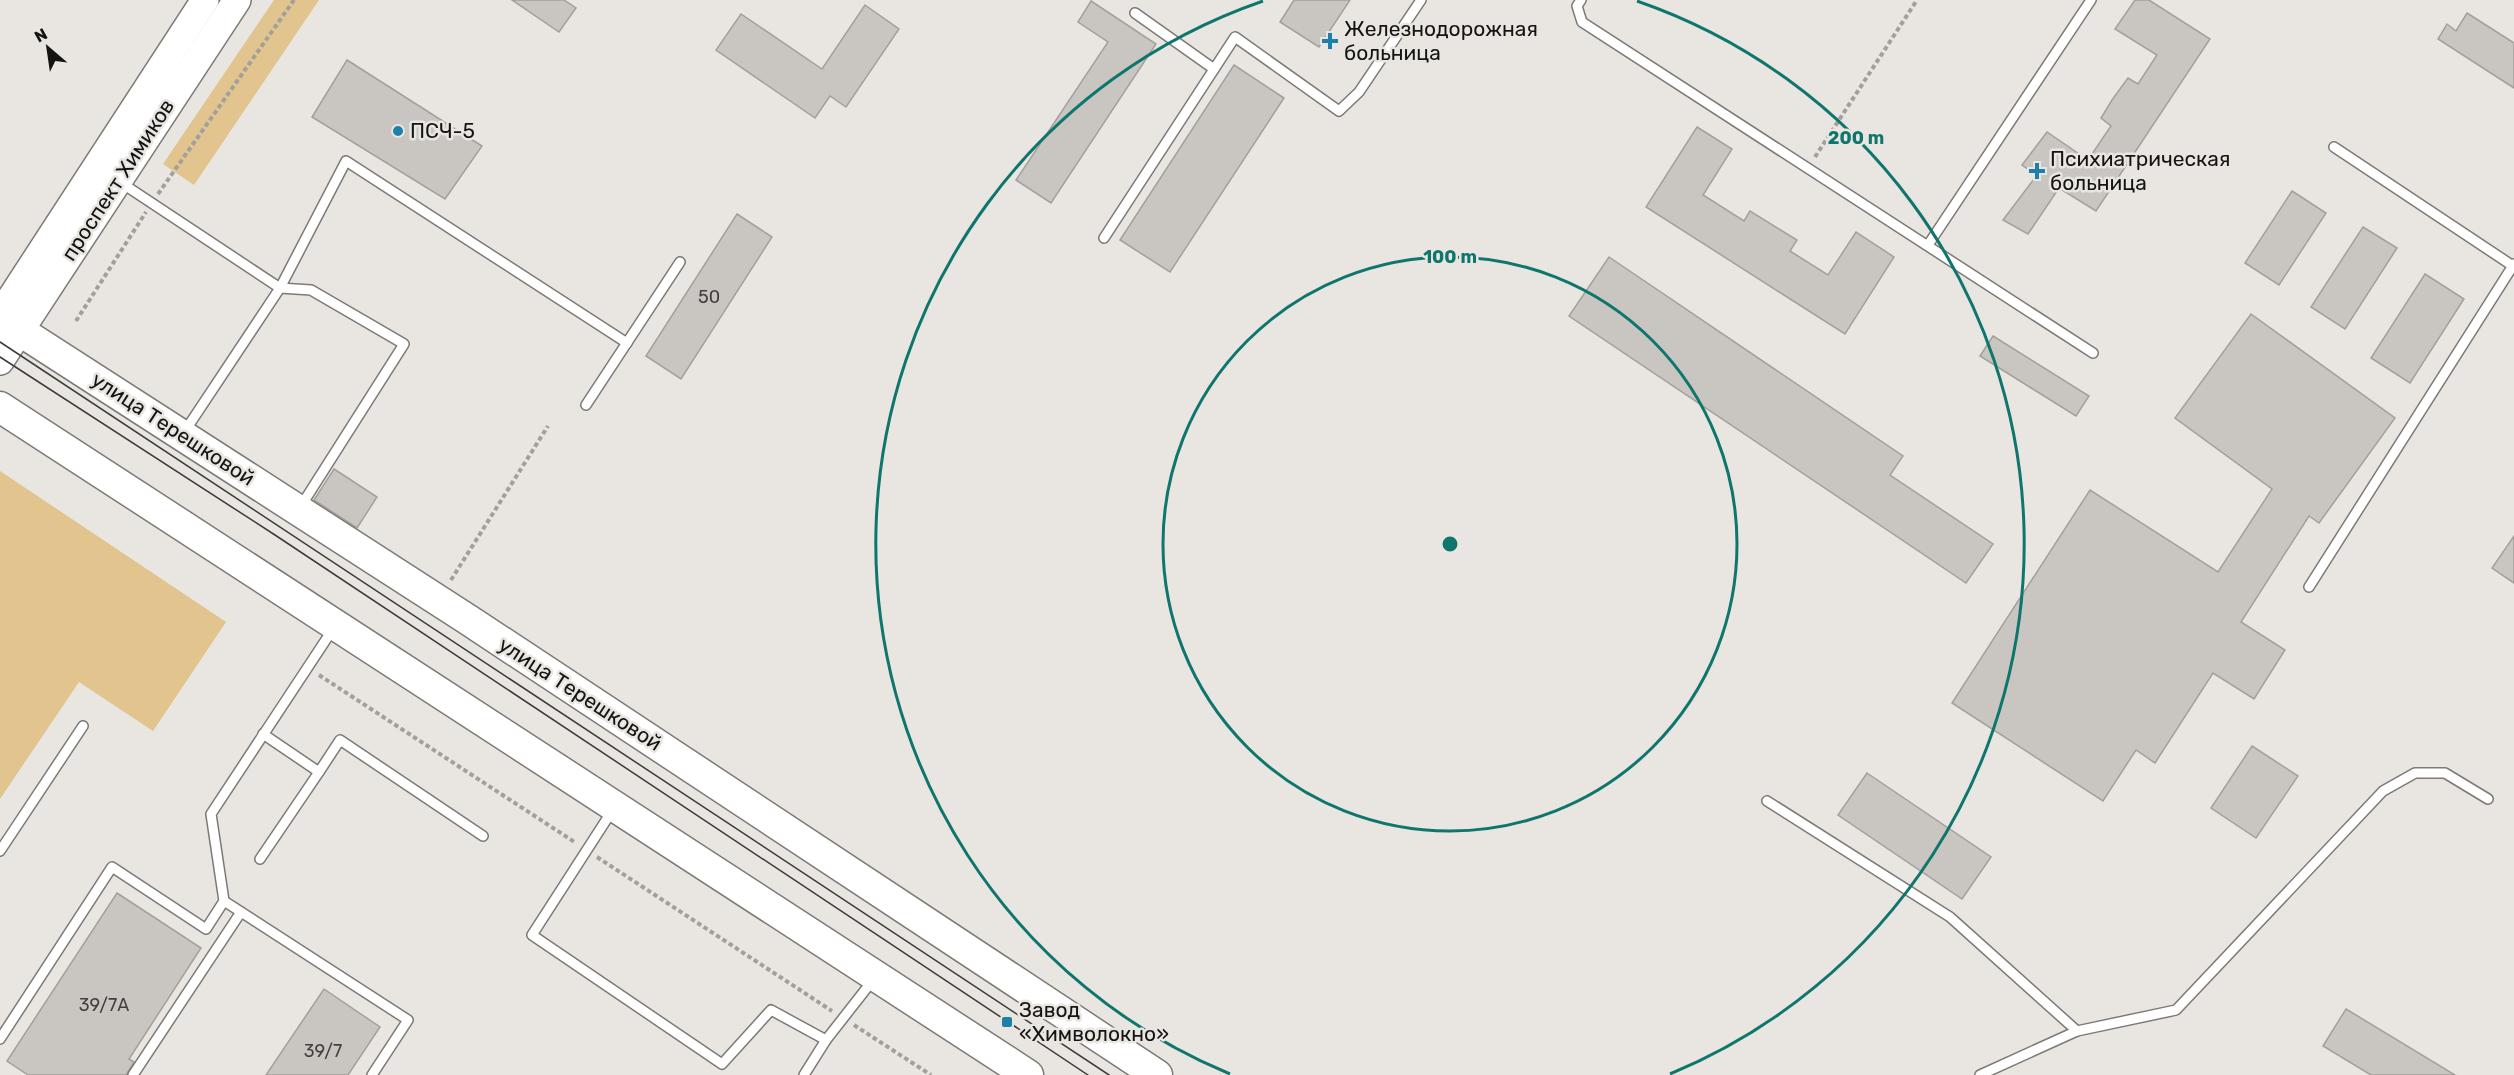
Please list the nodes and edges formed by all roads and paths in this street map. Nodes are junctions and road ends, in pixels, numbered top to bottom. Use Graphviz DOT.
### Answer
graph roads {
  1 [pos="205,0"];
  2 [pos="237,0"];
  3 [pos="294,0"];
  4 [pos="1421,0"];
  5 [pos="1581,0"];
  6 [pos="1917,0"];
  7 [pos="2091,0"];
  8 [pos="1135,13"];
  9 [pos="1214,69"];
  10 [pos="2334,147"];
  11 [pos="1808,168"];
  12 [pos="118,181"];
  13 [pos="152,203"];
  14 [pos="1104,238"];
  15 [pos="1928,246"];
  16 [pos="680,261"];
  17 [pos="2513,265"];
  18 [pos="280,288"];
  19 [pos="7,321"];
  20 [pos="76,321"];
  21 [pos="627,343"];
  22 [pos="2093,353"];
  23 [pos="0,361"];
  24 [pos="586,405"];
  25 [pos="0,407"];
  26 [pos="548,426"];
  27 [pos="182,436"];
  28 [pos="298,510"];
  29 [pos="2309,587"];
  30 [pos="438,601"];
  31 [pos="336,625"];
  32 [pos="307,668"];
  33 [pos="83,726"];
  34 [pos="263,734"];
  35 [pos="319,772"];
  36 [pos="2488,799"];
  37 [pos="1767,801"];
  38 [pos="615,806"];
  39 [pos="483,836"];
  40 [pos="586,850"];
  41 [pos="0,851"];
  42 [pos="260,859"];
  43 [pos="224,901"];
  44 [pos="241,912"];
  45 [pos="876,976"];
  46 [pos="843,1017"];
  47 [pos="2077,1031"];
  48 [pos="0,1039"];
  49 [pos="826,1040"];
  50 [pos="133,1075"];
  51 [pos="372,1075"];
  52 [pos="804,1075"];
  53 [pos="931,1075"];
  54 [pos="1028,1075"];
  55 [pos="1157,1075"];
  56 [pos="1980,1075"];
  1 -- 19 [label="main road, проспект Химиков"];
  2 -- 12 [label="main road, проспект Химиков"];
  3 -- 13 [label="path"];
  4 -- 9 [label="lane"];
  5 -- 11 [label="lane"];
  6 -- 11 [label="path"];
  7 -- 15 [label="lane"];
  8 -- 9 [label="lane"];
  9 -- 14 [label="lane"];
  10 -- 17 [label="lane"];
  11 -- 15 [label="lane"];
  12 -- 13 [label="lane"];
  12 -- 19 [label="main road, проспект Химиков"];
  13 -- 18 [label="lane"];
  13 -- 20 [label="path"];
  15 -- 22 [label="lane"];
  16 -- 21 [label="lane"];
  17 -- 29 [label="lane"];
  18 -- 21 [label="lane"];
  18 -- 27 [label="lane"];
  18 -- 28 [label="lane"];
  19 -- 23 [label="main road, проспект Химиков"];
  19 -- 27 [label="main road, улица Терешковой"];
  21 -- 24 [label="lane"];
  25 -- 31 [label="main road"];
  26 -- 30 [label="path"];
  27 -- 28 [label="main road, улица Терешковой"];
  28 -- 30 [label="main road, улица Терешковой"];
  30 -- 55 [label="main road, улица Терешковой"];
  31 -- 32 [label="lane"];
  31 -- 38 [label="main road"];
  32 -- 34 [label="lane"];
  32 -- 40 [label="path"];
  33 -- 41 [label="lane"];
  34 -- 35 [label="lane"];
  34 -- 43 [label="lane"];
  35 -- 39 [label="lane"];
  35 -- 42 [label="lane"];
  36 -- 47 [label="lane"];
  37 -- 47 [label="lane"];
  38 -- 40 [label="lane"];
  38 -- 45 [label="main road"];
  40 -- 46 [label="path"];
  40 -- 49 [label="lane"];
  43 -- 44 [label="lane"];
  43 -- 48 [label="lane"];
  44 -- 50 [label="lane"];
  44 -- 51 [label="lane"];
  45 -- 46 [label="lane"];
  45 -- 54 [label="main road"];
  46 -- 49 [label="lane"];
  46 -- 53 [label="path"];
  47 -- 56 [label="lane"];
  49 -- 52 [label="lane"];
}
